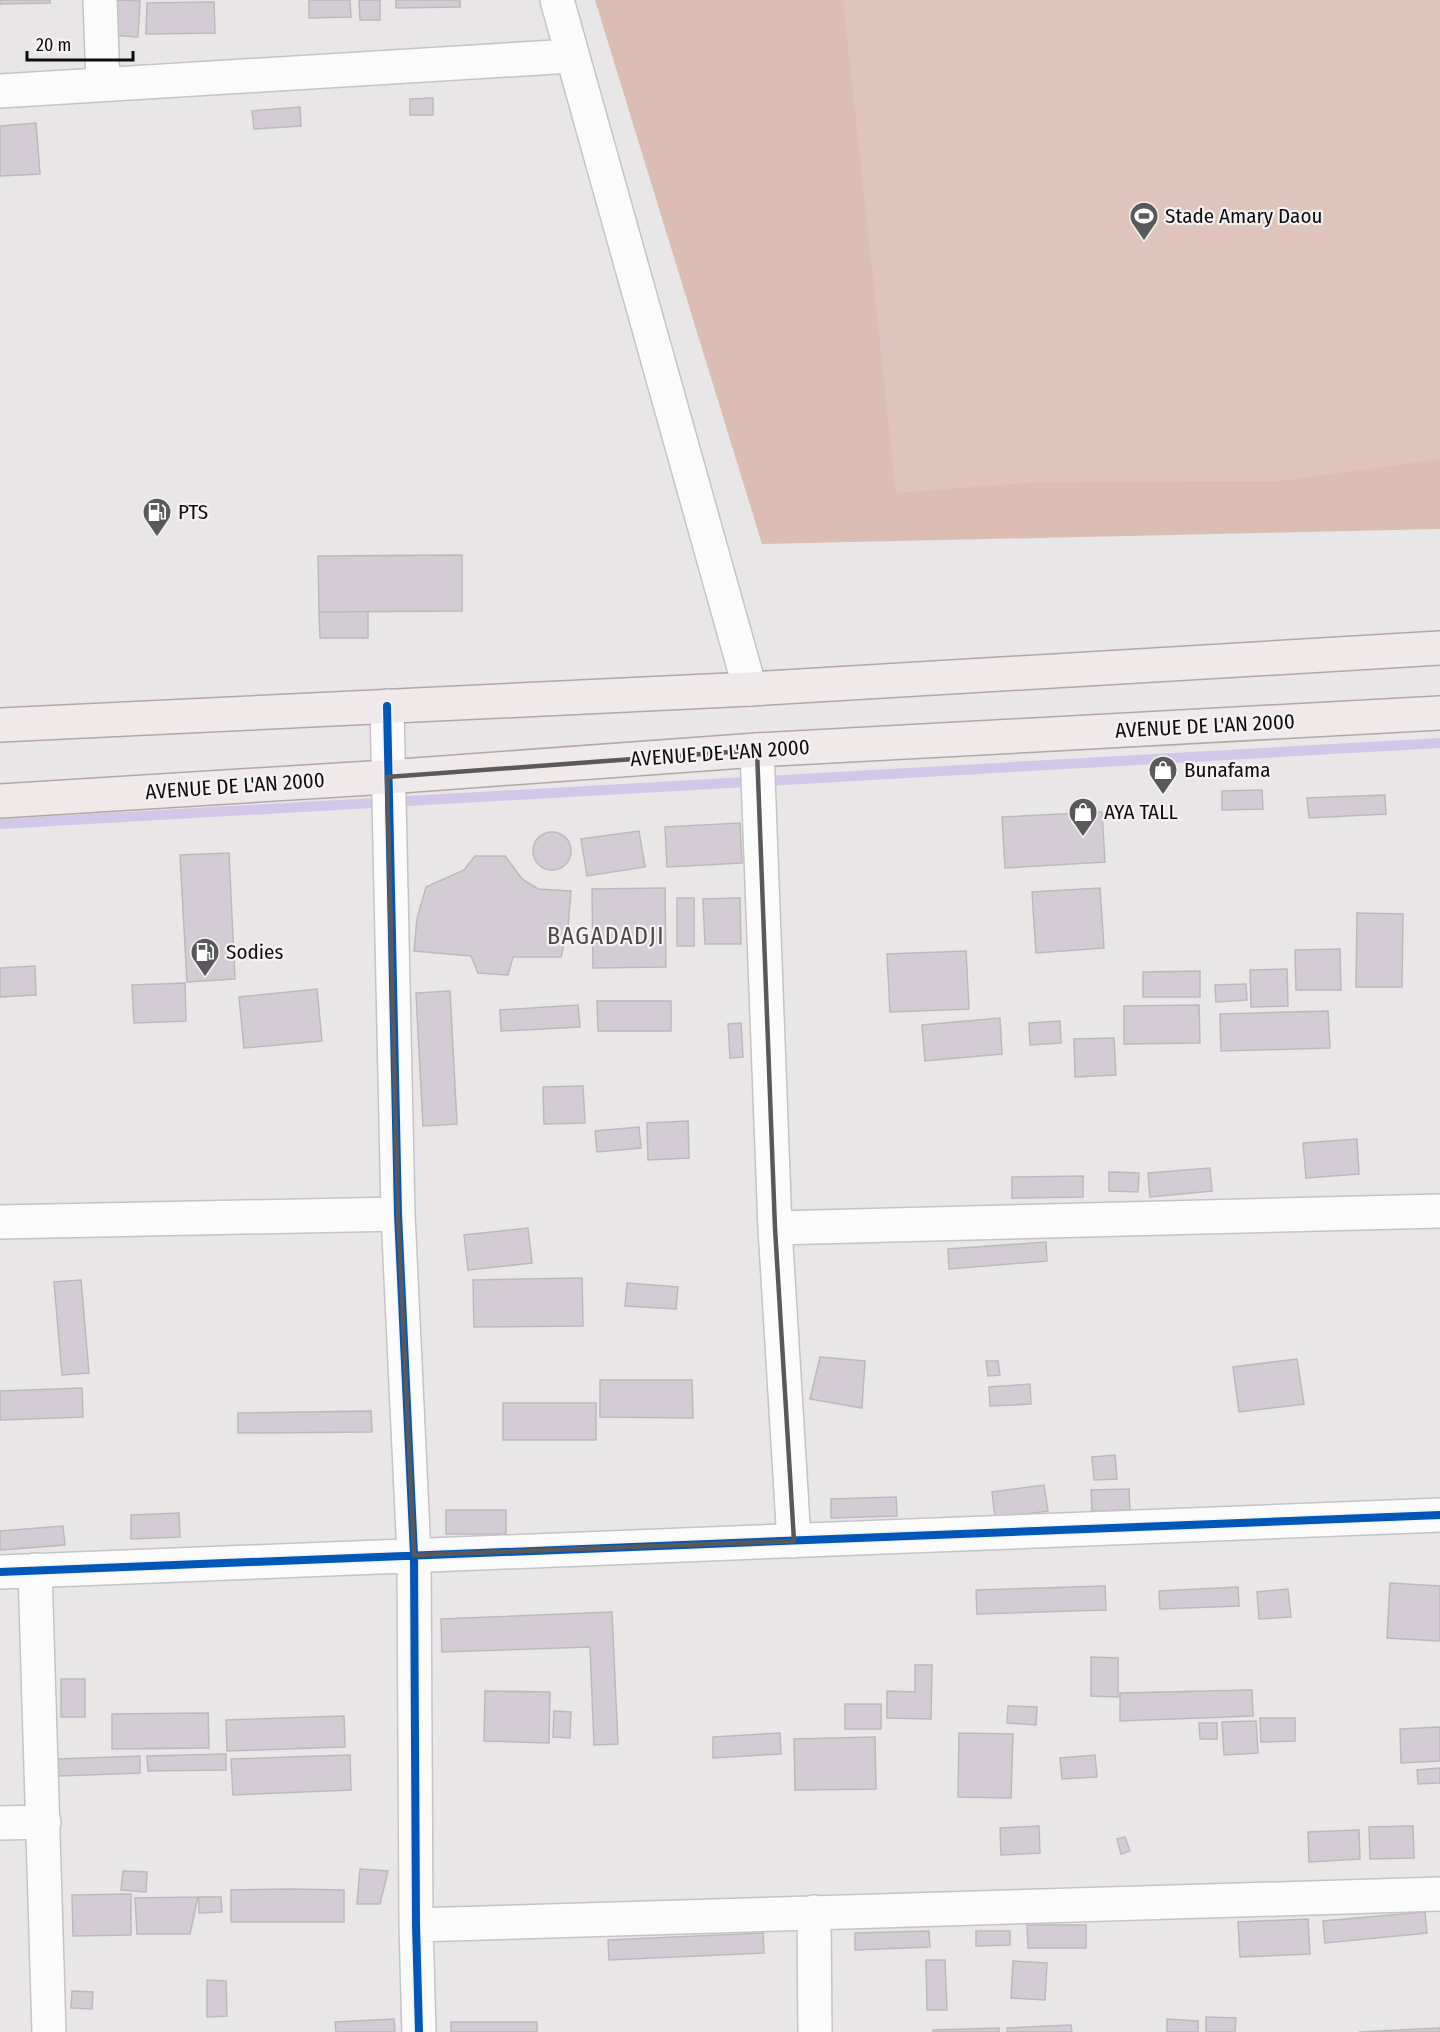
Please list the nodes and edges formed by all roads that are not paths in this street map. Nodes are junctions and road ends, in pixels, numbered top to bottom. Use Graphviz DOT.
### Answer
graph roads {
  1 [pos="100,0"];
  2 [pos="557,0"];
  3 [pos="572,56"];
  4 [pos="103,84"];
  5 [pos="0,91"];
  6 [pos="1440,648"];
  7 [pos="750,689"];
  8 [pos="387,706"];
  9 [pos="1440,713"];
  10 [pos="0,725"];
  11 [pos="757,750"];
  12 [pos="387,777"];
  13 [pos="0,801"];
  14 [pos="1440,1211"];
  15 [pos="398,1214"];
  16 [pos="0,1222"];
  17 [pos="775,1228"];
  18 [pos="1440,1515"];
  19 [pos="794,1541"];
  20 [pos="414,1555"];
  21 [pos="35,1570"];
  22 [pos="0,1572"];
  23 [pos="44,1822"];
  24 [pos="0,1823"];
  25 [pos="1440,1894"];
  26 [pos="814,1912"];
  27 [pos="416,1925"];
  28 [pos="50,2032"];
  29 [pos="419,2032"];
  30 [pos="815,2032"];
  1 -- 4 [label="street"];
  2 -- 3 [label="street"];
  3 -- 4 [label="street"];
  3 -- 7 [label="street"];
  4 -- 5 [label="street"];
  6 -- 7 [label="main road"];
  7 -- 8 [label="main road"];
  8 -- 10 [label="main road"];
  8 -- 12 [label="street"];
  9 -- 11 [label="main road, AVENUE DE L'AN 2000"];
  11 -- 12 [label="main road, AVENUE DE L'AN 2000"];
  11 -- 17 [label="street"];
  12 -- 13 [label="main road, AVENUE DE L'AN 2000"];
  12 -- 15 [label="street"];
  14 -- 17 [label="street"];
  15 -- 16 [label="street"];
  15 -- 20 [label="street"];
  17 -- 19 [label="street"];
  18 -- 19 [label="street"];
  19 -- 20 [label="street"];
  20 -- 21 [label="street"];
  20 -- 27 [label="street"];
  21 -- 22 [label="street"];
  21 -- 23 [label="street"];
  23 -- 24 [label="street"];
  23 -- 28 [label="street"];
  25 -- 26 [label="street"];
  26 -- 27 [label="street"];
  26 -- 30 [label="street"];
  27 -- 29 [label="street"];
}
